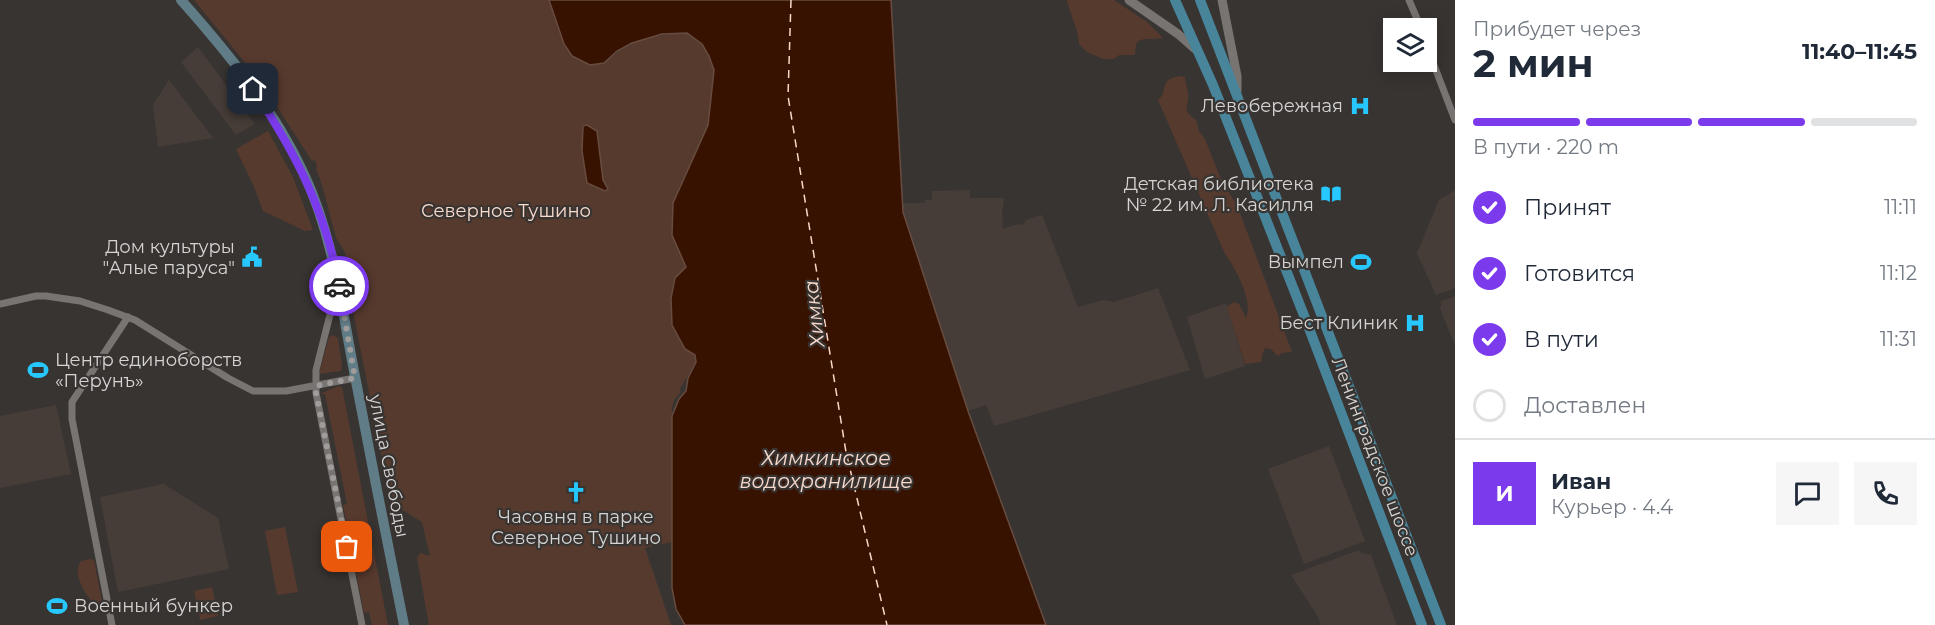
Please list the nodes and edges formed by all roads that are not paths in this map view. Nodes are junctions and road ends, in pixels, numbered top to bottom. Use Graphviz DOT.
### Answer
graph roads {
  1 [pos="181,0"];
  2 [pos="1130,0"];
  3 [pos="1175,0"];
  4 [pos="1200,0"];
  5 [pos="1222,0"];
  6 [pos="1409,0"];
  7 [pos="1416,18"];
  8 [pos="1199,53"];
  9 [pos="1437,72"];
  10 [pos="1238,96"];
  11 [pos="1455,120"];
  12 [pos="338,282"];
  13 [pos="0,304"];
  14 [pos="128,317"];
  15 [pos="355,378"];
  16 [pos="316,386"];
  17 [pos="112,625"];
  18 [pos="362,625"];
  19 [pos="404,625"];
  20 [pos="1420,625"];
  21 [pos="1440,625"];
  1 -- 12 [label="main road, улица Свободы"];
  2 -- 8 [label="street"];
  3 -- 8 [label="main road, Ленинградское шоссе"];
  4 -- 10 [label="main road, Ленинградское шоссе"];
  5 -- 10 [label="street"];
  6 -- 7 [label="street"];
  8 -- 20 [label="main road, Ленинградское шоссе"];
  9 -- 11 [label="street"];
  10 -- 21 [label="main road, Ленинградское шоссе"];
  12 -- 15 [label="main road, улица Свободы"];
  12 -- 16 [label="street"];
  13 -- 14 [label="street"];
  14 -- 16 [label="street"];
  14 -- 17 [label="street"];
  15 -- 16 [label="street"];
  15 -- 19 [label="main road, улица Свободы"];
  16 -- 18 [label="street"];
}
